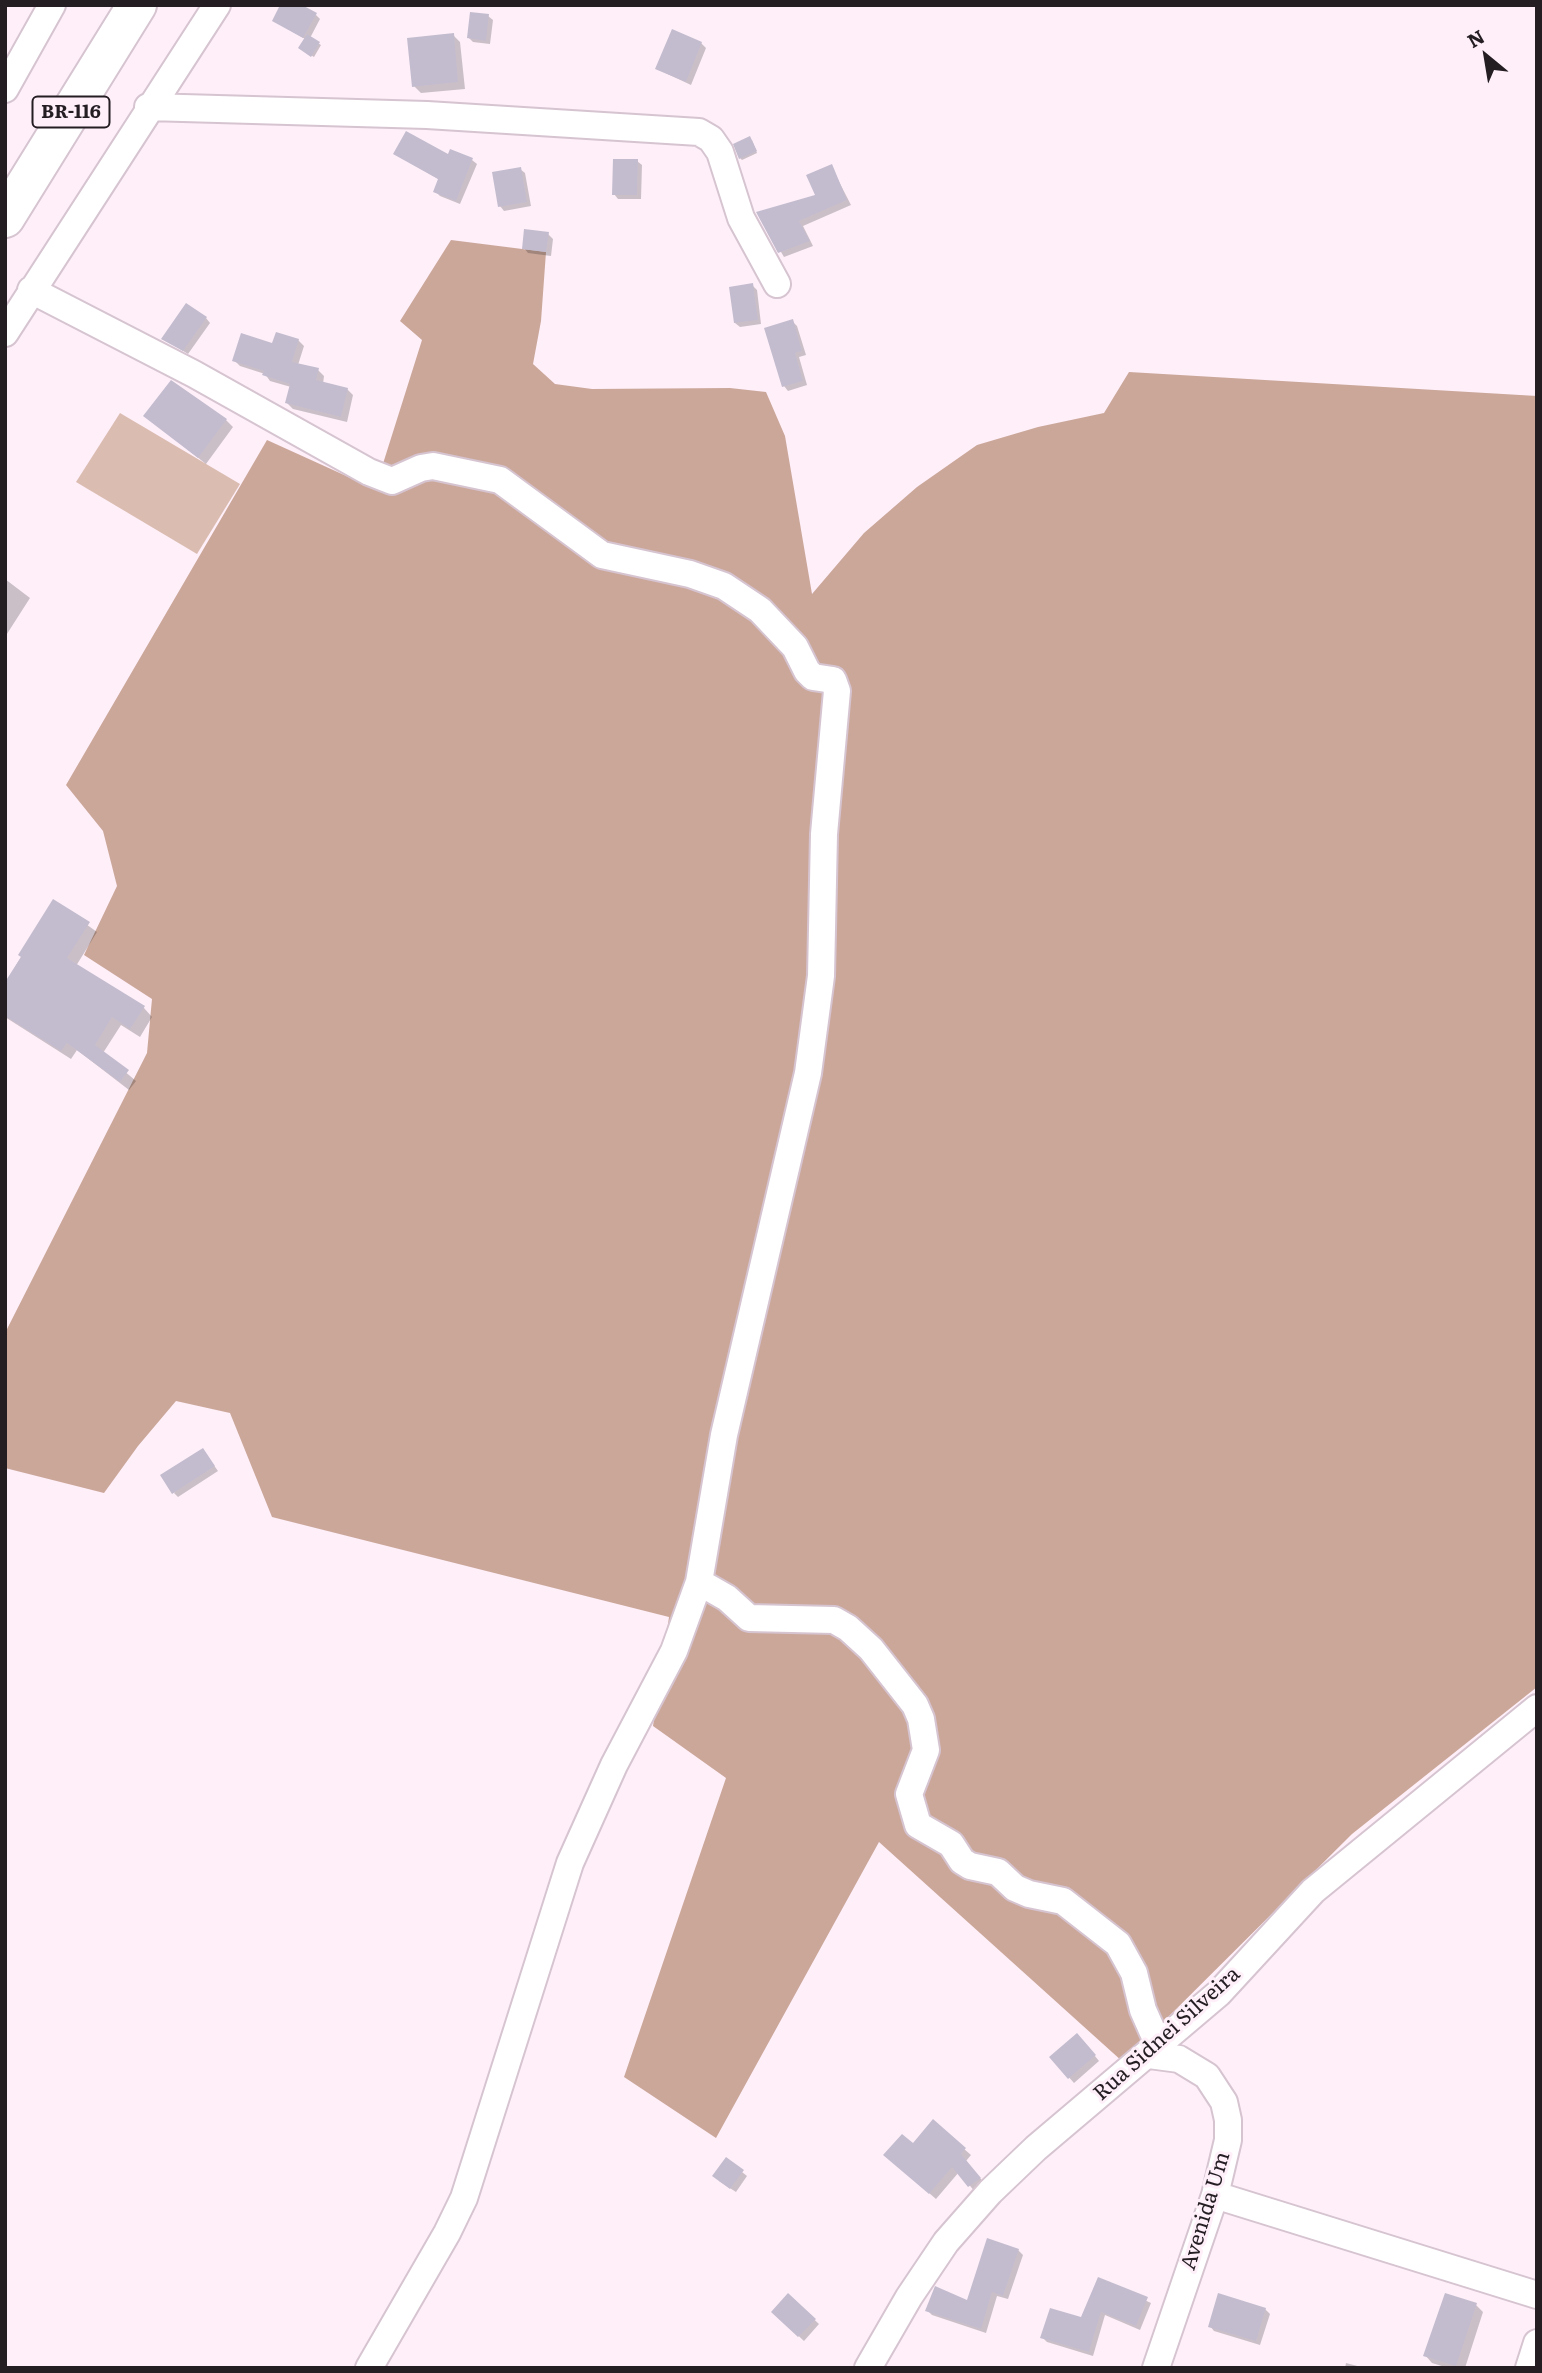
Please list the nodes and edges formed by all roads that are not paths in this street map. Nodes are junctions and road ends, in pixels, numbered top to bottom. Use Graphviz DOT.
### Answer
graph roads {
  1 [pos="52,5"];
  2 [pos="137,5"];
  3 [pos="217,5"];
  4 [pos="5,89"];
  5 [pos="148,107"];
  6 [pos="5,218"];
  7 [pos="777,284"];
  8 [pos="30,290"];
  9 [pos="5,333"];
  10 [pos="699,1583"];
  11 [pos="1537,1708"];
  12 [pos="1154,2050"];
  13 [pos="1215,2195"];
  14 [pos="1537,2295"];
  15 [pos="1537,2343"];
  16 [pos="369,2368"];
  17 [pos="868,2368"];
  18 [pos="1156,2368"];
  19 [pos="1529,2368"];
  1 -- 4 [label="street"];
  2 -- 6 [label="highway, BR-116"];
  3 -- 5 [label="street"];
  5 -- 7 [label="street"];
  5 -- 8 [label="street"];
  8 -- 9 [label="street"];
  8 -- 10 [label="street"];
  10 -- 12 [label="street"];
  10 -- 16 [label="street"];
  11 -- 12 [label="street, Rua Sidnei Silveira"];
  12 -- 13 [label="street, Avenida Um"];
  12 -- 17 [label="street, Rua Sidnei Silveira"];
  13 -- 14 [label="street"];
  13 -- 18 [label="street, Avenida Um"];
  15 -- 19 [label="street"];
}
